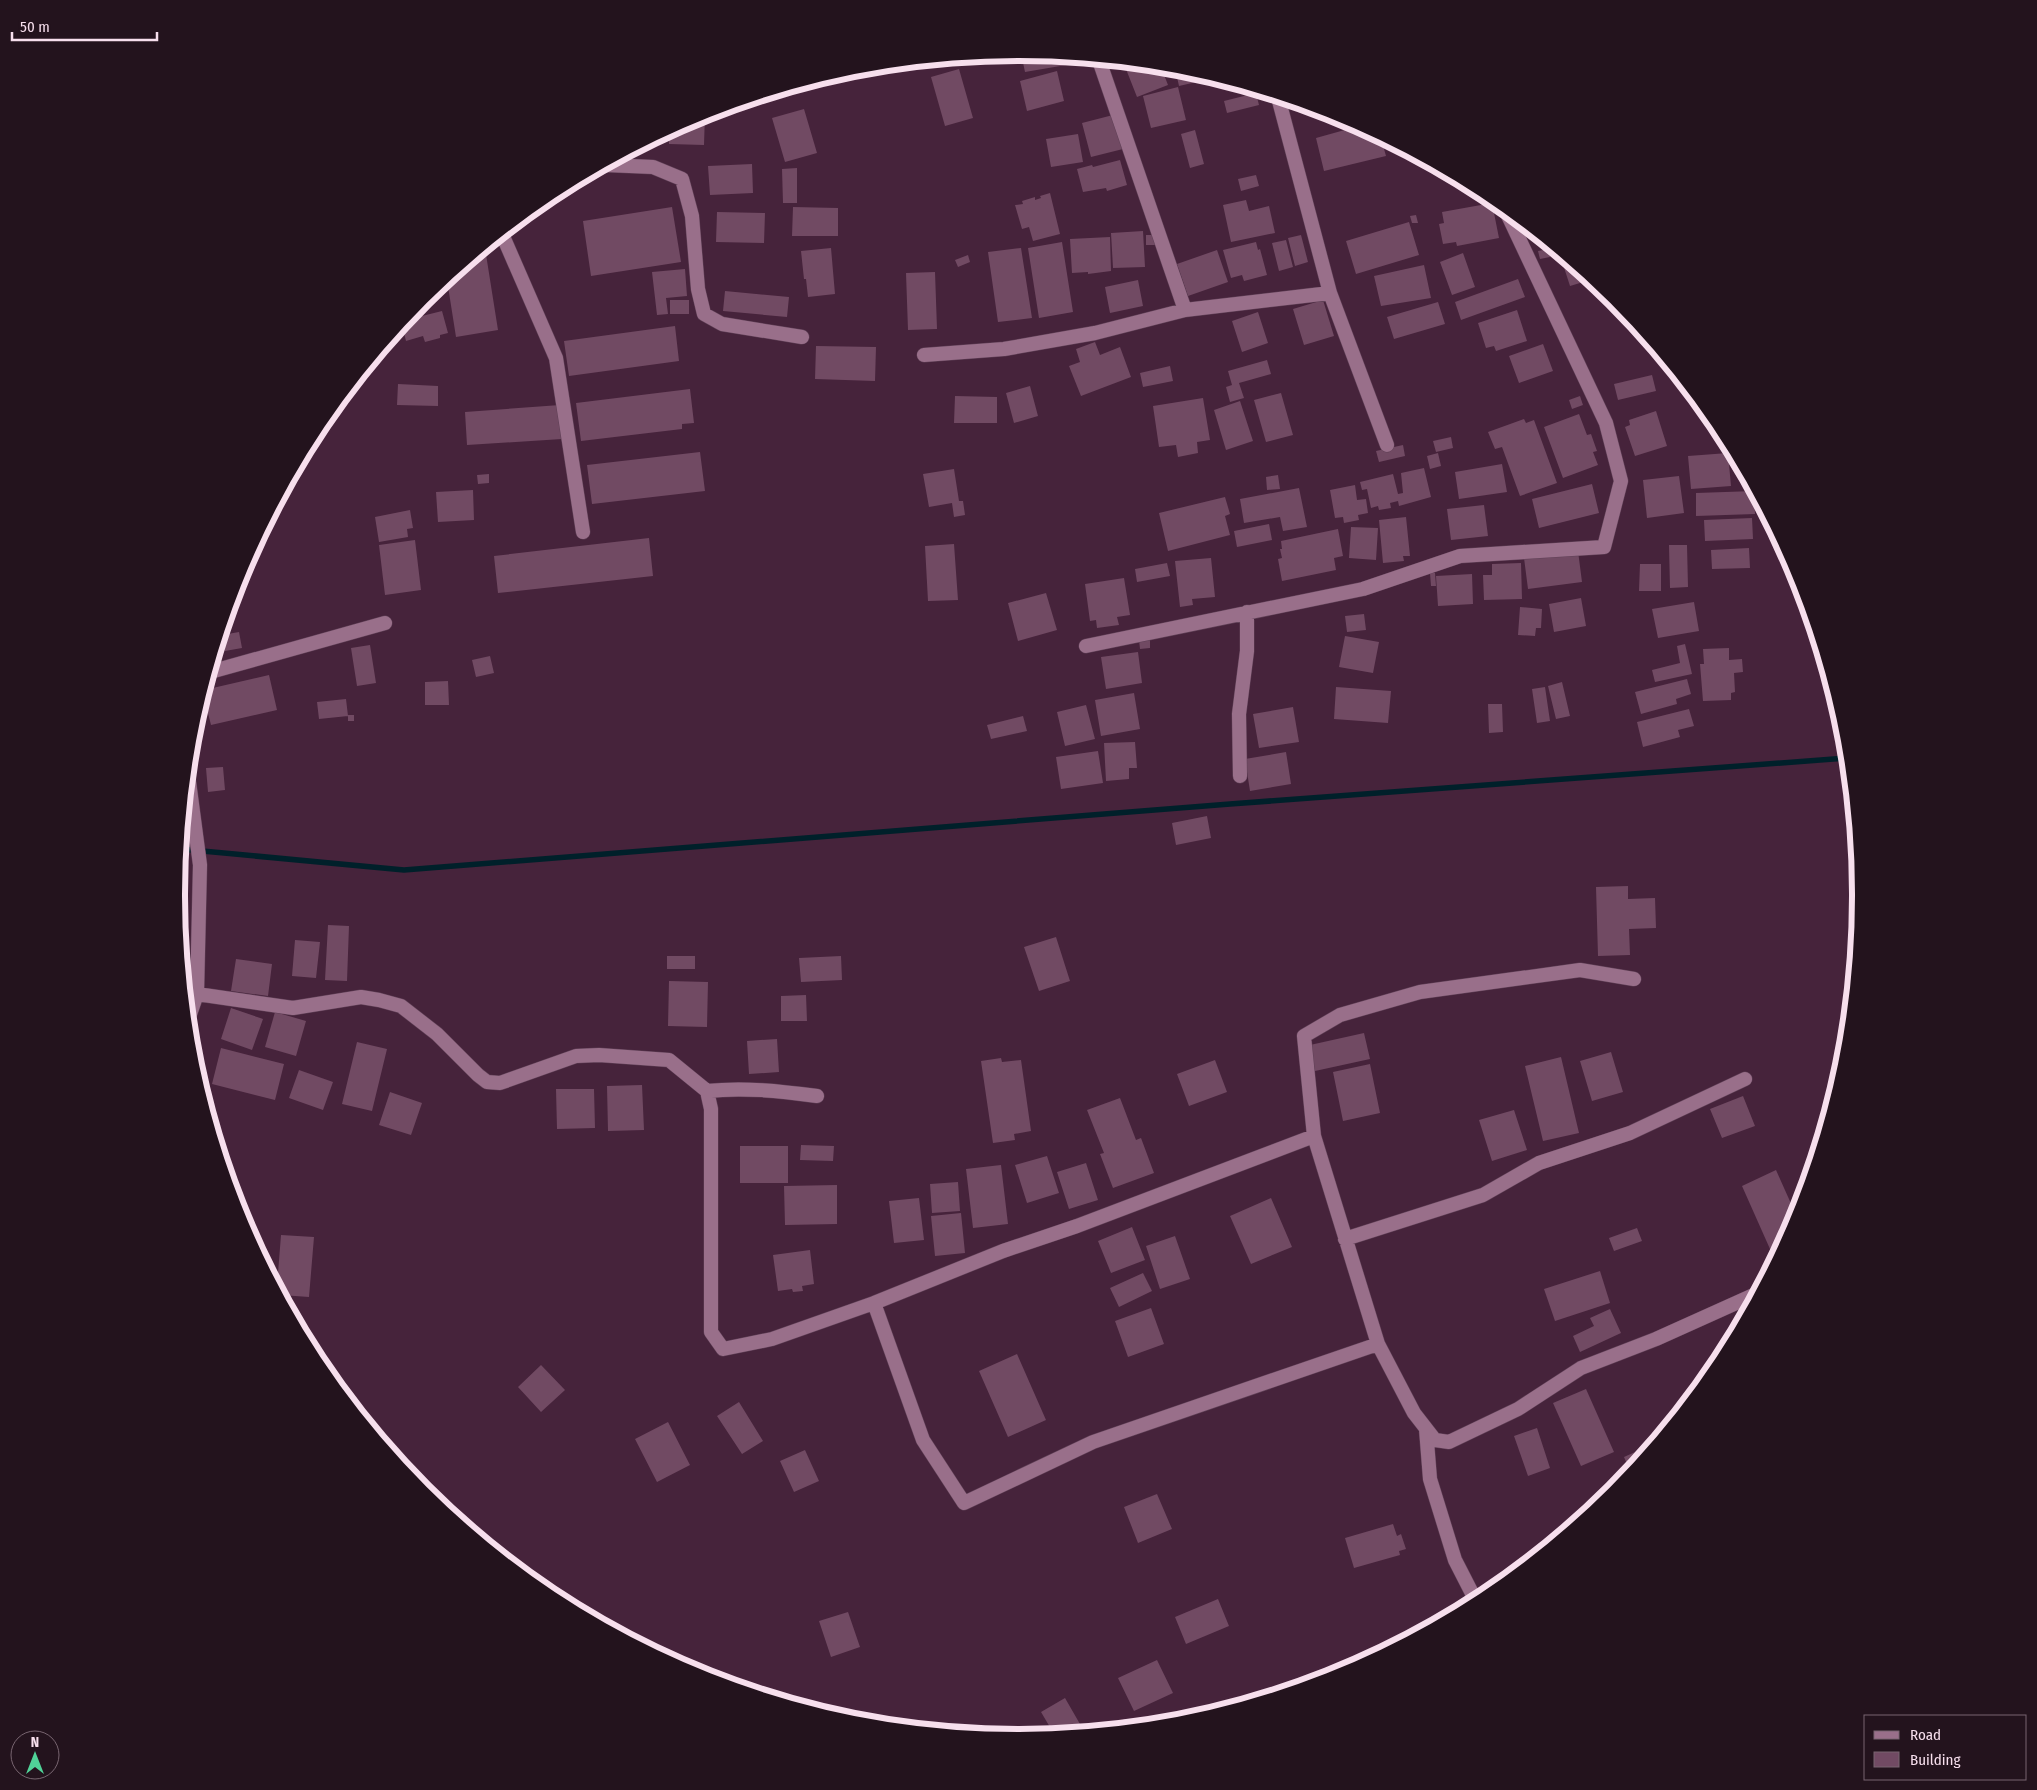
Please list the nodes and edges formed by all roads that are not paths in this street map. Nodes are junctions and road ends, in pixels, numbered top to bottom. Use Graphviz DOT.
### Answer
graph roads {
  1 [pos="1101,66"];
  2 [pos="1279,103"];
  3 [pos="616,165"];
  4 [pos="1512,224"];
  5 [pos="504,239"];
  6 [pos="1330,293"];
  7 [pos="1185,310"];
  8 [pos="802,337"];
  9 [pos="924,355"];
  10 [pos="1387,445"];
  11 [pos="583,532"];
  12 [pos="1247,612"];
  13 [pos="385,623"];
  14 [pos="1086,646"];
  15 [pos="216,670"];
  16 [pos="1240,776"];
  17 [pos="191,794"];
  18 [pos="1634,979"];
  19 [pos="191,994"];
  20 [pos="1745,1079"];
  21 [pos="707,1091"];
  22 [pos="817,1096"];
  23 [pos="1314,1136"];
  24 [pos="1345,1239"];
  25 [pos="1749,1297"];
  26 [pos="874,1303"];
  27 [pos="1378,1344"];
  28 [pos="1426,1428"];
  29 [pos="1472,1594"];
  1 -- 7 [label="street"];
  2 -- 6 [label="street"];
  3 -- 8 [label="street"];
  4 -- 12 [label="street"];
  5 -- 11 [label="street"];
  6 -- 7 [label="street"];
  6 -- 10 [label="street"];
  7 -- 9 [label="street"];
  12 -- 14 [label="street"];
  12 -- 16 [label="street"];
  13 -- 15 [label="street"];
  17 -- 19 [label="street"];
  18 -- 23 [label="street"];
  19 -- 21 [label="street"];
  20 -- 24 [label="street"];
  21 -- 22 [label="street"];
  21 -- 26 [label="street"];
  23 -- 24 [label="street"];
  23 -- 26 [label="street"];
  24 -- 27 [label="street"];
  25 -- 28 [label="street"];
  26 -- 27 [label="street"];
  27 -- 28 [label="street"];
  28 -- 29 [label="street"];
}
